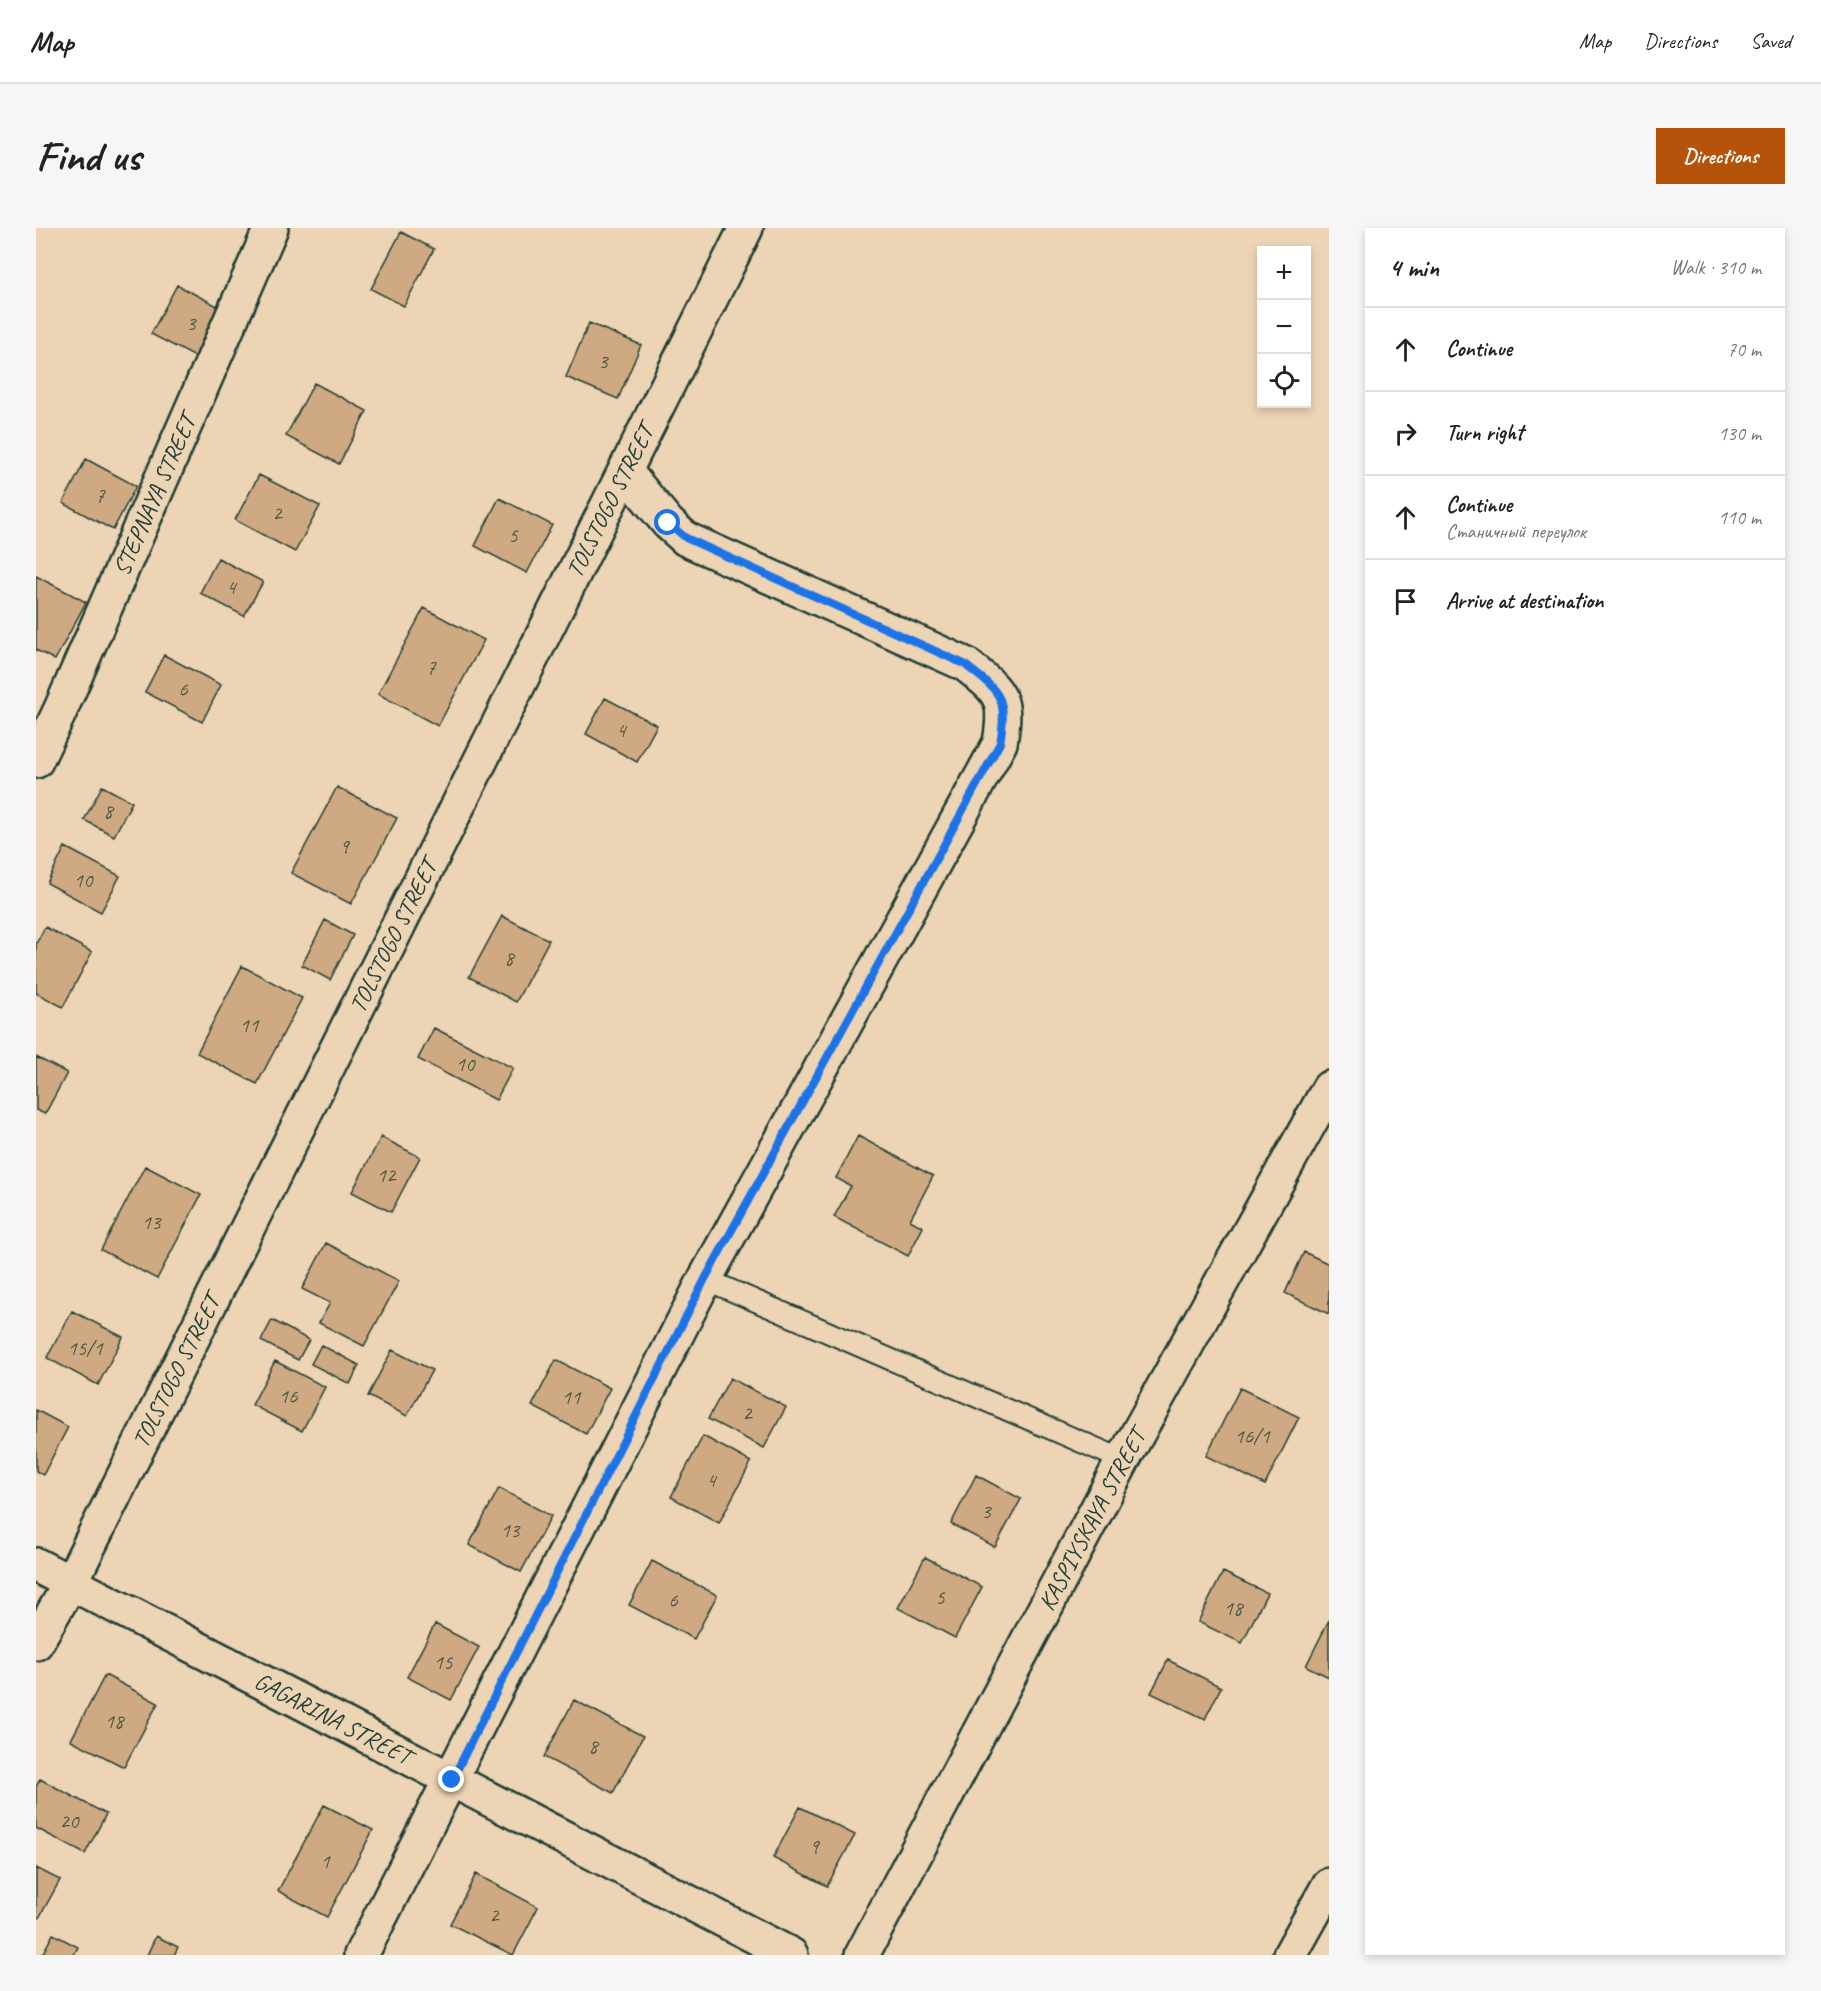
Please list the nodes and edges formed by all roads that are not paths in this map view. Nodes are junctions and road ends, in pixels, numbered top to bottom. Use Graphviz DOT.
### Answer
graph roads {
  1 [pos="271,228"];
  2 [pos="746,228"];
  3 [pos="625,471"];
  4 [pos="48,705"];
  5 [pos="36,761"];
  6 [pos="1329,1088"];
  7 [pos="705,1279"];
  8 [pos="1123,1460"];
  9 [pos="36,1565"];
  10 [pos="70,1582"];
  11 [pos="36,1643"];
  12 [pos="452,1780"];
  13 [pos="1329,1885"];
  14 [pos="361,1955"];
  15 [pos="791,1955"];
  16 [pos="862,1955"];
  17 [pos="1290,1955"];
  1 -- 4 [label="street, STEPNAYA STREET"];
  2 -- 3 [label="street, TOLSTOGO STREET"];
  3 -- 7 [label="street"];
  3 -- 10 [label="street, TOLSTOGO STREET"];
  4 -- 5 [label="street, STEPNAYA STREET"];
  6 -- 8 [label="street, KASPIYSKAYA STREET"];
  7 -- 8 [label="lane"];
  7 -- 12 [label="street"];
  8 -- 16 [label="street, KASPIYSKAYA STREET"];
  9 -- 10 [label="street, GAGARINA STREET"];
  10 -- 11 [label="street, TOLSTOGO STREET"];
  10 -- 12 [label="street, GAGARINA STREET"];
  12 -- 14 [label="street"];
  12 -- 15 [label="street, GAGARINA STREET"];
  13 -- 17 [label="street"];
}
